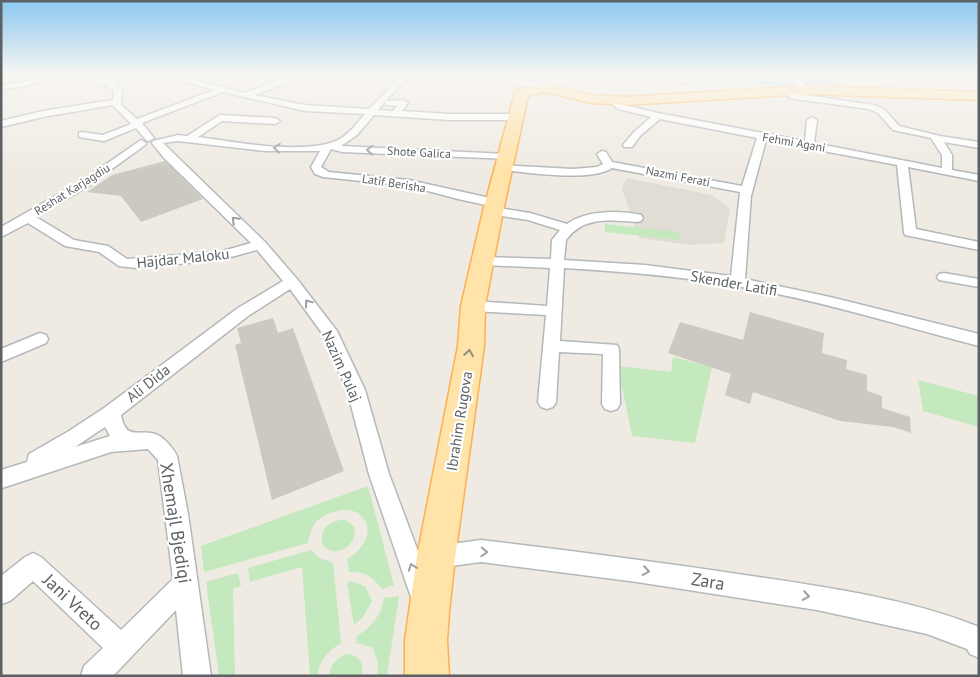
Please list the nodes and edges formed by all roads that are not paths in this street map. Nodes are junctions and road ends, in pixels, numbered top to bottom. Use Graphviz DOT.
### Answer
graph roads {
  1 [pos="82,108"];
  2 [pos="119,108"];
  3 [pos="177,108"];
  4 [pos="303,108"];
  5 [pos="375,108"];
  6 [pos="400,108"];
  7 [pos="414,108"];
  8 [pos="516,108"];
  9 [pos="623,108"];
  10 [pos="872,108"];
  11 [pos="371,113"];
  12 [pos="1,114"];
  13 [pos="395,114"];
  14 [pos="408,115"];
  15 [pos="658,116"];
  16 [pos="516,117"];
  17 [pos="812,120"];
  18 [pos="12,121"];
  19 [pos="275,121"];
  20 [pos="137,123"];
  21 [pos="1,124"];
  22 [pos="82,135"];
  23 [pos="762,136"];
  24 [pos="936,138"];
  25 [pos="190,139"];
  26 [pos="152,142"];
  27 [pos="628,145"];
  28 [pos="809,145"];
  29 [pos="979,145"];
  30 [pos="329,148"];
  31 [pos="605,159"];
  32 [pos="505,162"];
  33 [pos="903,166"];
  34 [pos="947,171"];
  35 [pos="979,178"];
  36 [pos="979,185"];
  37 [pos="748,190"];
  38 [pos="494,207"];
  39 [pos="27,218"];
  40 [pos="637,218"];
  41 [pos="567,228"];
  42 [pos="1,233"];
  43 [pos="260,245"];
  44 [pos="979,246"];
  45 [pos="484,261"];
  46 [pos="557,264"];
  47 [pos="944,277"];
  48 [pos="738,281"];
  49 [pos="292,282"];
  50 [pos="979,283"];
  51 [pos="473,306"];
  52 [pos="554,311"];
  53 [pos="40,339"];
  54 [pos="979,340"];
  55 [pos="551,346"];
  56 [pos="1,356"];
  57 [pos="547,402"];
  58 [pos="611,404"];
  59 [pos="111,413"];
  60 [pos="132,441"];
  61 [pos="2,480"];
  62 [pos="436,557"];
  63 [pos="186,583"];
  64 [pos="1,592"];
  65 [pos="429,612"];
  66 [pos="978,642"];
  67 [pos="122,648"];
  68 [pos="94,676"];
  69 [pos="197,676"];
  70 [pos="427,676"];
  1 -- 18 [label="street"];
  2 -- 20 [label="street, Nazim Pulaj"];
  3 -- 20 [label="street"];
  4 -- 11 [label="street"];
  5 -- 11 [label="street"];
  6 -- 13 [label="street"];
  7 -- 14 [label="street"];
  8 -- 16 [label="main road, Ibrahim Rugova"];
  9 -- 15 [label="street, Fehmi Agani"];
  10 -- 24 [label="street"];
  11 -- 13 [label="street"];
  11 -- 30 [label="street"];
  12 -- 18 [label="street"];
  13 -- 14 [label="street"];
  14 -- 16 [label="street"];
  15 -- 23 [label="street, Fehmi Agani"];
  15 -- 27 [label="street"];
  16 -- 32 [label="main road, Ibrahim Rugova"];
  17 -- 28 [label="street"];
  18 -- 21 [label="street"];
  19 -- 25 [label="street"];
  20 -- 22 [label="street"];
  20 -- 26 [label="street, Nazim Pulaj"];
  23 -- 28 [label="street, Fehmi Agani"];
  23 -- 37 [label="street"];
  24 -- 29 [label="street"];
  24 -- 34 [label="street"];
  25 -- 26 [label="street, Shote Galica"];
  30 -- 25 [label="street, Shote Galica, one-way"];
  26 -- 39 [label="street, Reshat Karjagdiu"];
  43 -- 26 [label="street, Nazim Pulaj, one-way"];
  28 -- 33 [label="street, Fehmi Agani"];
  32 -- 30 [label="street, Shote Galica, one-way"];
  30 -- 38 [label="street, Latif Berisha"];
  31 -- 32 [label="street"];
  31 -- 37 [label="street, Nazmi Ferati"];
  32 -- 38 [label="main road, Ibrahim Rugova"];
  33 -- 34 [label="street, Fehmi Agani"];
  33 -- 36 [label="street"];
  33 -- 44 [label="street"];
  34 -- 35 [label="street, Fehmi Agani"];
  37 -- 48 [label="street"];
  38 -- 41 [label="street"];
  38 -- 45 [label="main road, Ibrahim Rugova"];
  39 -- 42 [label="street, Reshat Karjagdiu"];
  39 -- 43 [label="street, Hajdar Maloku"];
  40 -- 41 [label="street"];
  41 -- 46 [label="street"];
  43 -- 49 [label="street, Nazim Pulaj"];
  45 -- 46 [label="street, Skender Latifi"];
  45 -- 51 [label="main road, Ibrahim Rugova"];
  46 -- 48 [label="street, Skender Latifi"];
  46 -- 52 [label="street"];
  47 -- 50 [label="street"];
  48 -- 54 [label="street, Skender Latifi"];
  49 -- 59 [label="street, Ali Dida"];
  65 -- 49 [label="street, Nazim Pulaj, one-way"];
  51 -- 52 [label="street"];
  62 -- 51 [label="main road, Ibrahim Rugova, one-way"];
  52 -- 55 [label="street"];
  53 -- 56 [label="street"];
  55 -- 57 [label="street"];
  55 -- 58 [label="street"];
  59 -- 60 [label="street"];
  59 -- 61 [label="street, Ali Dida"];
  60 -- 61 [label="street, Xhemajl Bjediqi"];
  60 -- 63 [label="street, Xhemajl Bjediqi"];
  62 -- 65 [label="main road, Ibrahim Rugova"];
  62 -- 66 [label="street, Zara, one-way"];
  63 -- 67 [label="street"];
  63 -- 69 [label="street, Xhemajl Bjediqi"];
  64 -- 67 [label="street, Jani Vreto"];
  65 -- 70 [label="main road, Ibrahim Rugova"];
  67 -- 68 [label="street"];
}
